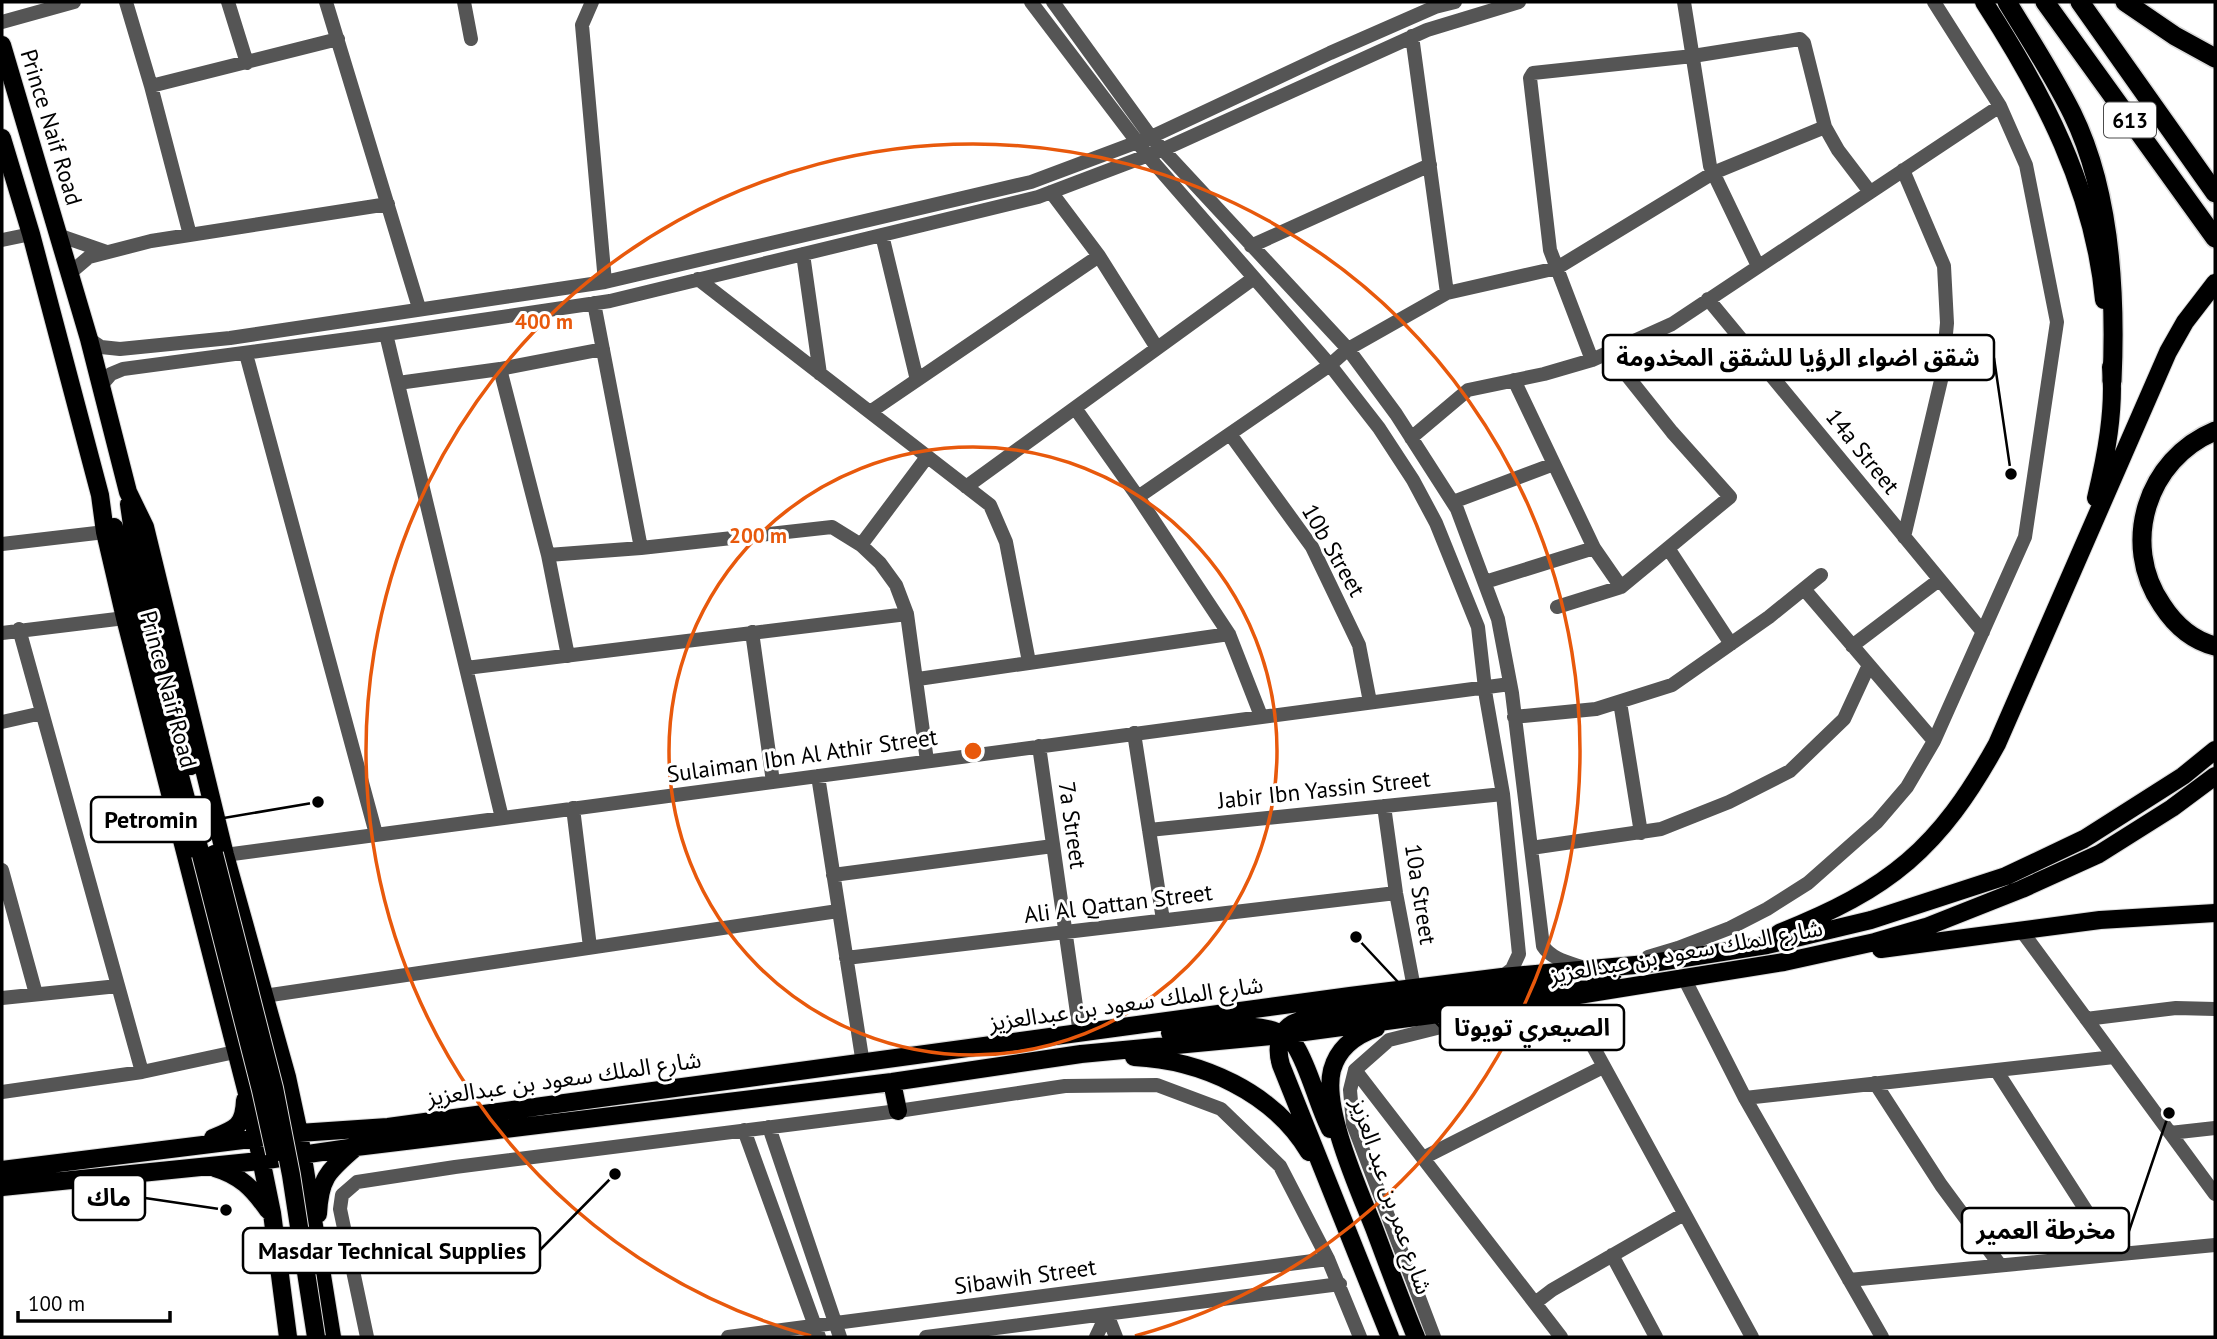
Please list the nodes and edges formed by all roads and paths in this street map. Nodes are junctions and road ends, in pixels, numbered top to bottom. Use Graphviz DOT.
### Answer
graph roads {
  1 [pos="74,2"];
  2 [pos="126,2"];
  3 [pos="228,2"];
  4 [pos="326,2"];
  5 [pos="464,2"];
  6 [pos="592,2"];
  7 [pos="1031,2"];
  8 [pos="1053,2"];
  9 [pos="1455,2"];
  10 [pos="1519,2"];
  11 [pos="1684,2"];
  12 [pos="1934,2"];
  13 [pos="1978,2"];
  14 [pos="2007,2"];
  15 [pos="2045,2"];
  16 [pos="2080,2"];
  17 [pos="2125,2"];
  18 [pos="1989,9"];
  19 [pos="2,22"];
  20 [pos="1412,36"];
  21 [pos="338,39"];
  22 [pos="471,39"];
  23 [pos="2,45"];
  24 [pos="1693,56"];
  25 [pos="2215,58"];
  26 [pos="247,63"];
  27 [pos="151,86"];
  28 [pos="2000,106"];
  29 [pos="1825,127"];
  30 [pos="1144,140"];
  31 [pos="3,145"];
  32 [pos="1155,153"];
  33 [pos="1430,165"];
  34 [pos="1903,170"];
  35 [pos="1713,173"];
  36 [pos="1051,192"];
  37 [pos="1870,192"];
  38 [pos="2215,193"];
  39 [pos="388,204"];
  40 [pos="31,234"];
  41 [pos="58,235"];
  42 [pos="190,235"];
  43 [pos="882,235"];
  44 [pos="2215,238"];
  45 [pos="2,240"];
  46 [pos="1251,246"];
  47 [pos="107,252"];
  48 [pos="803,254"];
  49 [pos="1099,256"];
  50 [pos="1758,266"];
  51 [pos="1557,268"];
  52 [pos="69,274"];
  53 [pos="1254,278"];
  54 [pos="698,279"];
  55 [pos="605,282"];
  56 [pos="2211,288"];
  57 [pos="1447,293"];
  58 [pos="1708,299"];
  59 [pos="594,303"];
  60 [pos="419,308"];
  61 [pos="386,334"];
  62 [pos="230,338"];
  63 [pos="89,339"];
  64 [pos="1157,348"];
  65 [pos="603,349"];
  66 [pos="1348,349"];
  67 [pos="1609,352"];
  68 [pos="246,354"];
  69 [pos="211,356"];
  70 [pos="1592,360"];
  71 [pos="1330,365"];
  72 [pos="500,369"];
  73 [pos="820,374"];
  74 [pos="917,380"];
  75 [pos="1514,380"];
  76 [pos="2112,381"];
  77 [pos="398,383"];
  78 [pos="100,387"];
  79 [pos="1075,408"];
  80 [pos="870,412"];
  81 [pos="2215,431"];
  82 [pos="1230,434"];
  83 [pos="1410,438"];
  84 [pos="927,457"];
  85 [pos="1554,464"];
  86 [pos="966,487"];
  87 [pos="100,495"];
  88 [pos="1138,497"];
  89 [pos="1453,502"];
  90 [pos="104,532"];
  91 [pos="1904,537"];
  92 [pos="2,544"];
  93 [pos="861,545"];
  94 [pos="641,548"];
  95 [pos="1594,548"];
  96 [pos="1668,548"];
  97 [pos="548,555"];
  98 [pos="1821,575"];
  99 [pos="1938,580"];
  100 [pos="1485,582"];
  101 [pos="1621,587"];
  102 [pos="1804,589"];
  103 [pos="1557,607"];
  104 [pos="907,614"];
  105 [pos="125,618"];
  106 [pos="2048,626"];
  107 [pos="19,629"];
  108 [pos="752,632"];
  109 [pos="1983,632"];
  110 [pos="2,633"];
  111 [pos="1230,634"];
  112 [pos="1731,643"];
  113 [pos="1852,646"];
  114 [pos="2215,646"];
  115 [pos="568,656"];
  116 [pos="1029,662"];
  117 [pos="1869,666"];
  118 [pos="466,668"];
  119 [pos="918,679"];
  120 [pos="1510,684"];
  121 [pos="1485,687"];
  122 [pos="1370,702"];
  123 [pos="1619,702"];
  124 [pos="42,713"];
  125 [pos="1261,716"];
  126 [pos="1514,717"];
  127 [pos="2,722"];
  128 [pos="1134,733"];
  129 [pos="1934,741"];
  130 [pos="1039,746"];
  131 [pos="2215,750"];
  132 [pos="928,761"];
  133 [pos="818,776"];
  134 [pos="2215,776"];
  135 [pos="773,782"];
  136 [pos="1503,794"];
  137 [pos="1384,806"];
  138 [pos="573,808"];
  139 [pos="502,818"];
  140 [pos="1149,830"];
  141 [pos="1641,832"];
  142 [pos="376,834"];
  143 [pos="1053,846"];
  144 [pos="1531,848"];
  145 [pos="213,855"];
  146 [pos="2,870"];
  147 [pos="833,875"];
  148 [pos="1395,893"];
  149 [pos="838,911"];
  150 [pos="2215,913"];
  151 [pos="1163,920"];
  152 [pos="2021,930"];
  153 [pos="1065,932"];
  154 [pos="1540,935"];
  155 [pos="1519,937"];
  156 [pos="590,947"];
  157 [pos="1691,956"];
  158 [pos="846,958"];
  159 [pos="1783,962"];
  160 [pos="1646,964"];
  161 [pos="1606,966"];
  162 [pos="1584,968"];
  163 [pos="1502,977"];
  164 [pos="1684,978"];
  165 [pos="118,986"];
  166 [pos="1414,988"];
  167 [pos="36,994"];
  168 [pos="264,996"];
  169 [pos="1566,997"];
  170 [pos="2,998"];
  171 [pos="1482,1008"];
  172 [pos="2215,1009"];
  173 [pos="2086,1019"];
  174 [pos="1396,1020"];
  175 [pos="1080,1034"];
  176 [pos="1282,1035"];
  177 [pos="235,1052"];
  178 [pos="1081,1054"];
  179 [pos="2114,1057"];
  180 [pos="863,1064"];
  181 [pos="1603,1067"];
  182 [pos="1356,1070"];
  183 [pos="1996,1070"];
  184 [pos="142,1072"];
  185 [pos="287,1077"];
  186 [pos="892,1082"];
  187 [pos="1875,1083"];
  188 [pos="245,1089"];
  189 [pos="2,1092"];
  190 [pos="1745,1098"];
  191 [pos="898,1111"];
  192 [pos="388,1127"];
  193 [pos="769,1127"];
  194 [pos="2215,1128"];
  195 [pos="744,1130"];
  196 [pos="299,1133"];
  197 [pos="2170,1133"];
  198 [pos="257,1138"];
  199 [pos="193,1146"];
  200 [pos="356,1147"];
  201 [pos="301,1155"];
  202 [pos="1423,1158"];
  203 [pos="260,1161"];
  204 [pos="208,1166"];
  205 [pos="2,1170"];
  206 [pos="1355,1179"];
  207 [pos="2,1187"];
  208 [pos="1330,1188"];
  209 [pos="2215,1194"];
  210 [pos="1684,1214"];
  211 [pos="272,1217"];
  212 [pos="2215,1245"];
  213 [pos="317,1246"];
  214 [pos="2114,1254"];
  215 [pos="1612,1255"];
  216 [pos="1328,1259"];
  217 [pos="2000,1265"];
  218 [pos="1849,1280"];
  219 [pos="1340,1284"];
  220 [pos="1535,1303"];
  221 [pos="1107,1314"];
  222 [pos="1084,1317"];
  223 [pos="838,1331"];
  224 [pos="817,1332"];
  225 [pos="288,1337"];
  226 [pos="303,1337"];
  227 [pos="316,1337"];
  228 [pos="332,1337"];
  229 [pos="367,1337"];
  230 [pos="728,1337"];
  231 [pos="926,1337"];
  232 [pos="1094,1337"];
  233 [pos="1116,1337"];
  234 [pos="1360,1337"];
  235 [pos="1390,1337"];
  236 [pos="1416,1337"];
  237 [pos="1434,1337"];
  238 [pos="1561,1337"];
  239 [pos="1656,1337"];
  240 [pos="1752,1337"];
  241 [pos="1882,1337"];
  1 -- 19 [label="street"];
  2 -- 27 [label="street"];
  3 -- 26 [label="street"];
  4 -- 21 [label="street"];
  5 -- 22 [label="street"];
  6 -- 55 [label="street"];
  7 -- 30 [label="street"];
  8 -- 30 [label="street"];
  9 -- 30 [label="street"];
  10 -- 20 [label="street"];
  11 -- 24 [label="street"];
  12 -- 28 [label="street"];
  13 -- 18 [label="main road"];
  14 -- 76 [label="highway"];
  15 -- 44 [label="highway, 613"];
  16 -- 38 [label="highway, 613"];
  17 -- 25 [label="highway"];
  18 -- 76 [label="main road"];
  20 -- 32 [label="street"];
  20 -- 33 [label="street"];
  21 -- 26 [label="street"];
  21 -- 39 [label="street"];
  23 -- 41 [label="main road, Prince Naif Road"];
  24 -- 29 [label="street"];
  24 -- 35 [label="street"];
  24 -- 51 [label="street"];
  26 -- 27 [label="street"];
  27 -- 42 [label="street"];
  28 -- 34 [label="street"];
  28 -- 109 [label="street"];
  29 -- 35 [label="street"];
  29 -- 37 [label="street"];
  30 -- 32 [label="street"];
  30 -- 55 [label="street"];
  31 -- 40 [label="main road, Prince Naif Road"];
  32 -- 36 [label="street"];
  32 -- 46 [label="street"];
  32 -- 53 [label="street"];
  33 -- 46 [label="street"];
  33 -- 57 [label="street"];
  34 -- 37 [label="street"];
  34 -- 91 [label="street"];
  35 -- 50 [label="street"];
  35 -- 51 [label="street"];
  36 -- 43 [label="street"];
  36 -- 49 [label="street"];
  37 -- 50 [label="street"];
  39 -- 42 [label="street"];
  39 -- 60 [label="street"];
  40 -- 45 [label="street"];
  40 -- 87 [label="main road, Prince Naif Road"];
  41 -- 47 [label="street"];
  41 -- 52 [label="main road, Prince Naif Road"];
  42 -- 47 [label="street"];
  43 -- 48 [label="street"];
  43 -- 74 [label="street"];
  46 -- 66 [label="street"];
  47 -- 52 [label="street"];
  48 -- 54 [label="street"];
  48 -- 73 [label="street"];
  49 -- 64 [label="street"];
  49 -- 74 [label="street"];
  50 -- 58 [label="street"];
  51 -- 57 [label="street"];
  51 -- 70 [label="street"];
  52 -- 63 [label="main road, Prince Naif Road"];
  53 -- 64 [label="street"];
  53 -- 71 [label="street"];
  54 -- 59 [label="street"];
  54 -- 73 [label="street"];
  55 -- 60 [label="street"];
  56 -- 106 [label="main road"];
  57 -- 66 [label="street"];
  58 -- 67 [label="street"];
  58 -- 91 [label="street, 14a Street"];
  59 -- 61 [label="street"];
  59 -- 65 [label="street"];
  60 -- 62 [label="street"];
  61 -- 68 [label="street"];
  61 -- 77 [label="street"];
  62 -- 63 [label="street"];
  62 -- 69 [label="street"];
  63 -- 78 [label="main road, Prince Naif Road"];
  64 -- 79 [label="street"];
  65 -- 72 [label="street"];
  65 -- 94 [label="street"];
  66 -- 71 [label="street"];
  66 -- 83 [label="street"];
  67 -- 70 [label="street"];
  67 -- 96 [label="street"];
  68 -- 69 [label="street"];
  68 -- 142 [label="street"];
  69 -- 78 [label="street"];
  70 -- 75 [label="street"];
  71 -- 82 [label="street"];
  71 -- 121 [label="street"];
  72 -- 77 [label="street"];
  72 -- 97 [label="street"];
  73 -- 80 [label="street"];
  74 -- 80 [label="street"];
  75 -- 83 [label="street"];
  75 -- 85 [label="street"];
  76 -- 106 [label="main road"];
  77 -- 118 [label="street"];
  78 -- 145 [label="main road, Prince Naif Road"];
  79 -- 86 [label="street"];
  79 -- 88 [label="street"];
  80 -- 84 [label="street"];
  81 -- 114 [label="highway"];
  82 -- 88 [label="street"];
  82 -- 122 [label="street, 10b Street"];
  83 -- 89 [label="street"];
  84 -- 86 [label="street"];
  84 -- 93 [label="street"];
  85 -- 89 [label="street"];
  85 -- 95 [label="street"];
  86 -- 116 [label="street"];
  87 -- 90 [label="main road, Prince Naif Road"];
  87 -- 145 [label="main road"];
  88 -- 111 [label="street"];
  89 -- 100 [label="street"];
  90 -- 92 [label="street"];
  90 -- 105 [label="main road, Prince Naif Road"];
  91 -- 99 [label="street, 14a Street"];
  93 -- 94 [label="street"];
  93 -- 104 [label="street"];
  94 -- 97 [label="street"];
  95 -- 100 [label="street"];
  95 -- 101 [label="street"];
  96 -- 101 [label="street"];
  96 -- 112 [label="street"];
  97 -- 115 [label="street"];
  98 -- 102 [label="street"];
  99 -- 109 [label="street, 14a Street"];
  99 -- 113 [label="street"];
  100 -- 120 [label="street"];
  101 -- 103 [label="street"];
  102 -- 112 [label="street"];
  102 -- 113 [label="street"];
  104 -- 108 [label="street"];
  104 -- 119 [label="street"];
  105 -- 107 [label="street"];
  105 -- 177 [label="main road, Prince Naif Road"];
  106 -- 157 [label="main road"];
  107 -- 110 [label="street"];
  107 -- 124 [label="street"];
  108 -- 115 [label="street"];
  108 -- 135 [label="street"];
  109 -- 129 [label="street"];
  111 -- 116 [label="street"];
  111 -- 125 [label="street"];
  112 -- 123 [label="street"];
  113 -- 117 [label="street"];
  115 -- 118 [label="street"];
  116 -- 119 [label="street"];
  117 -- 129 [label="street"];
  117 -- 141 [label="street"];
  118 -- 139 [label="street"];
  119 -- 132 [label="street"];
  120 -- 121 [label="street, Sulaiman Ibn Al Athir Street"];
  120 -- 126 [label="street"];
  121 -- 122 [label="street, Sulaiman Ibn Al Athir Street"];
  121 -- 136 [label="street"];
  122 -- 125 [label="street, Sulaiman Ibn Al Athir Street"];
  123 -- 126 [label="street"];
  123 -- 141 [label="street"];
  124 -- 127 [label="street"];
  124 -- 165 [label="street"];
  125 -- 128 [label="street, Sulaiman Ibn Al Athir Street"];
  126 -- 144 [label="street"];
  128 -- 130 [label="street, Sulaiman Ibn Al Athir Street"];
  128 -- 140 [label="street"];
  129 -- 161 [label="street"];
  130 -- 132 [label="street, Sulaiman Ibn Al Athir Street"];
  130 -- 143 [label="street, 7a Street"];
  131 -- 157 [label="main road, شارع الملك سعود بن عبدالعزيز"];
  132 -- 133 [label="street, Sulaiman Ibn Al Athir Street"];
  133 -- 135 [label="street, Sulaiman Ibn Al Athir Street"];
  133 -- 147 [label="street"];
  134 -- 159 [label="main road, شارع الملك سعود بن عبدالعزيز"];
  135 -- 138 [label="street, Sulaiman Ibn Al Athir Street"];
  136 -- 137 [label="street, Jabir Ibn Yassin Street"];
  136 -- 155 [label="street"];
  137 -- 140 [label="street, Jabir Ibn Yassin Street"];
  137 -- 148 [label="street, 10a Street"];
  138 -- 139 [label="street, Sulaiman Ibn Al Athir Street"];
  138 -- 156 [label="street"];
  139 -- 142 [label="street, Sulaiman Ibn Al Athir Street"];
  140 -- 151 [label="street"];
  141 -- 144 [label="street"];
  142 -- 145 [label="street, Sulaiman Ibn Al Athir Street"];
  143 -- 147 [label="street"];
  143 -- 153 [label="street, 7a Street"];
  144 -- 154 [label="street"];
  145 -- 168 [label="main road"];
  145 -- 226 [label="main road, bridge"];
  145 -- 227 [label="main road, bridge"];
  146 -- 167 [label="street"];
  147 -- 149 [label="street"];
  148 -- 151 [label="street, Ali Al Qattan Street"];
  148 -- 166 [label="street, 10a Street"];
  149 -- 156 [label="street"];
  149 -- 158 [label="street"];
  150 -- 152 [label="main road"];
  151 -- 153 [label="street, Ali Al Qattan Street"];
  152 -- 159 [label="main road"];
  152 -- 173 [label="street"];
  153 -- 158 [label="street, Ali Al Qattan Street"];
  153 -- 175 [label="street, 7a Street"];
  154 -- 155 [label="street"];
  154 -- 162 [label="street"];
  155 -- 163 [label="street"];
  156 -- 168 [label="street"];
  157 -- 160 [label="main road, شارع الملك سعود بن عبدالعزيز"];
  158 -- 180 [label="street"];
  159 -- 164 [label="main road, شارع الملك سعود بن عبدالعزيز"];
  160 -- 161 [label="main road, شارع الملك سعود بن عبدالعزيز"];
  160 -- 176 [label="main road"];
  161 -- 162 [label="main road, شارع الملك سعود بن عبدالعزيز"];
  162 -- 163 [label="main road, شارع الملك سعود بن عبدالعزيز"];
  163 -- 166 [label="main road, شارع الملك سعود بن عبدالعزيز"];
  164 -- 169 [label="main road, شارع الملك سعود بن عبدالعزيز"];
  164 -- 190 [label="street"];
  165 -- 167 [label="street"];
  165 -- 184 [label="street"];
  166 -- 175 [label="main road, شارع الملك سعود بن عبدالعزيز"];
  167 -- 170 [label="street"];
  168 -- 185 [label="main road"];
  169 -- 171 [label="main road, شارع الملك سعود بن عبدالعزيز"];
  169 -- 181 [label="street"];
  171 -- 174 [label="main road, شارع الملك سعود بن عبدالعزيز"];
  171 -- 182 [label="street"];
  172 -- 173 [label="street"];
  173 -- 179 [label="street"];
  174 -- 176 [label="main road, شارع الملك سعود بن عبدالعزيز"];
  174 -- 206 [label="main road, شارع عمر بن عبد العزيز"];
  175 -- 176 [label="main road"];
  175 -- 180 [label="main road, شارع الملك سعود بن عبدالعزيز"];
  176 -- 178 [label="main road, شارع الملك سعود بن عبدالعزيز"];
  176 -- 206 [label="main road"];
  176 -- 208 [label="main road"];
  177 -- 184 [label="street"];
  177 -- 188 [label="main road, Prince Naif Road"];
  178 -- 186 [label="main road, شارع الملك سعود بن عبدالعزيز"];
  178 -- 208 [label="main road"];
  179 -- 183 [label="street"];
  179 -- 197 [label="street"];
  180 -- 192 [label="main road, شارع الملك سعود بن عبدالعزيز"];
  181 -- 202 [label="street"];
  181 -- 210 [label="street"];
  182 -- 202 [label="street"];
  182 -- 237 [label="street"];
  183 -- 187 [label="street"];
  183 -- 214 [label="street"];
  184 -- 189 [label="street"];
  185 -- 192 [label="main road"];
  185 -- 196 [label="main road"];
  186 -- 191 [label="main road"];
  186 -- 200 [label="main road, شارع الملك سعود بن عبدالعزيز"];
  187 -- 190 [label="street"];
  187 -- 217 [label="street"];
  188 -- 198 [label="main road, Prince Naif Road"];
  188 -- 199 [label="main road"];
  190 -- 218 [label="street"];
  191 -- 193 [label="street"];
  191 -- 216 [label="street"];
  192 -- 196 [label="main road, شارع الملك سعود بن عبدالعزيز"];
  193 -- 195 [label="street"];
  193 -- 223 [label="street"];
  194 -- 197 [label="street"];
  195 -- 224 [label="street"];
  195 -- 229 [label="street"];
  196 -- 198 [label="main road, شارع الملك سعود بن عبدالعزيز"];
  196 -- 201 [label="main road"];
  197 -- 209 [label="street"];
  198 -- 199 [label="main road, شارع الملك سعود بن عبدالعزيز"];
  198 -- 203 [label="main road, Prince Naif Road"];
  199 -- 205 [label="main road, شارع الملك سعود بن عبدالعزيز"];
  200 -- 201 [label="main road, شارع الملك سعود بن عبدالعزيز"];
  200 -- 213 [label="main road"];
  201 -- 203 [label="main road, شارع الملك سعود بن عبدالعزيز"];
  201 -- 213 [label="main road"];
  202 -- 220 [label="street"];
  203 -- 204 [label="main road, شارع الملك سعود بن عبدالعزيز"];
  203 -- 211 [label="main road, Prince Naif Road"];
  204 -- 207 [label="main road, شارع الملك سعود بن عبدالعزيز"];
  204 -- 211 [label="main road"];
  206 -- 236 [label="main road, شارع عمر بن عبد العزيز"];
  208 -- 235 [label="main road"];
  210 -- 215 [label="street"];
  210 -- 240 [label="street"];
  211 -- 225 [label="main road, Prince Naif Road"];
  212 -- 214 [label="street"];
  213 -- 228 [label="main road"];
  214 -- 217 [label="street"];
  215 -- 220 [label="street"];
  215 -- 239 [label="street"];
  216 -- 219 [label="street"];
  216 -- 223 [label="street, Sibawih Street"];
  217 -- 218 [label="street"];
  218 -- 241 [label="street"];
  219 -- 221 [label="street, Sibawih Street"];
  219 -- 234 [label="street"];
  220 -- 238 [label="street"];
  221 -- 222 [label="street, Sibawih Street"];
  221 -- 232 [label="street"];
  221 -- 233 [label="street"];
  222 -- 231 [label="street, Sibawih Street"];
  222 -- 232 [label="street"];
  223 -- 224 [label="street, Sibawih Street"];
  224 -- 230 [label="street, Sibawih Street"];
}
